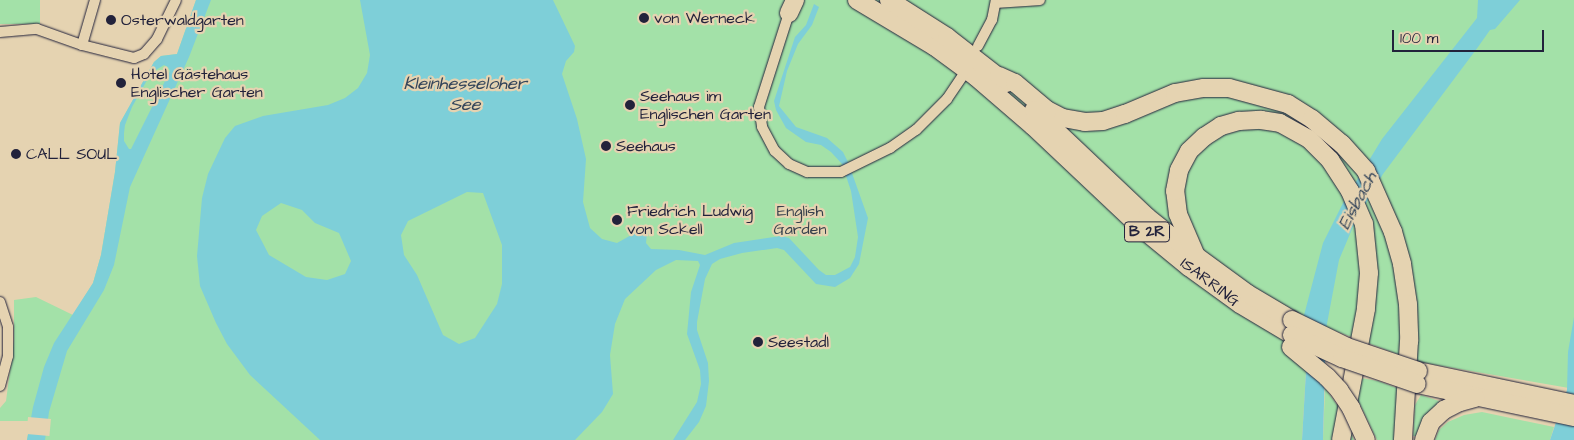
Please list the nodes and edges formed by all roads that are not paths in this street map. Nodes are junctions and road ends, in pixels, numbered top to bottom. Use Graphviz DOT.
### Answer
graph roads {
  1 [pos="95,0"];
  2 [pos="176,0"];
  3 [pos="857,0"];
  4 [pos="889,0"];
  5 [pos="904,0"];
  6 [pos="1040,0"];
  7 [pos="996,1"];
  8 [pos="791,4"];
  9 [pos="916,16"];
  10 [pos="0,32"];
  11 [pos="82,45"];
  12 [pos="978,46"];
  13 [pos="999,76"];
  14 [pos="962,77"];
  15 [pos="1196,256"];
  16 [pos="0,302"];
  17 [pos="1292,334"];
  18 [pos="0,386"];
  19 [pos="1488,395"];
  20 [pos="1574,404"];
  21 [pos="1574,417"];
  22 [pos="1341,440"];
  23 [pos="1366,440"];
  24 [pos="1403,440"];
  25 [pos="1424,440"];
  1 -- 11 [label="street"];
  2 -- 11 [label="street"];
  3 -- 17 [label="highway, ISARRING / B 2R"];
  4 -- 9 [label="highway, ISARRING"];
  5 -- 9 [label="highway"];
  6 -- 7 [label="street"];
  7 -- 12 [label="street"];
  8 -- 14 [label="street"];
  9 -- 13 [label="highway, ISARRING"];
  10 -- 11 [label="street"];
  13 -- 15 [label="highway, ISARRING"];
  13 -- 24 [label="highway"];
  15 -- 17 [label="highway, ISARRING"];
  15 -- 22 [label="highway"];
  16 -- 18 [label="street"];
  17 -- 19 [label="highway, ISARRING / B 2R, bridge"];
  17 -- 23 [label="highway, bridge"];
  19 -- 20 [label="highway, ISARRING / B 2R"];
  19 -- 21 [label="highway, ISARRING / B 2R"];
  19 -- 25 [label="highway"];
}
